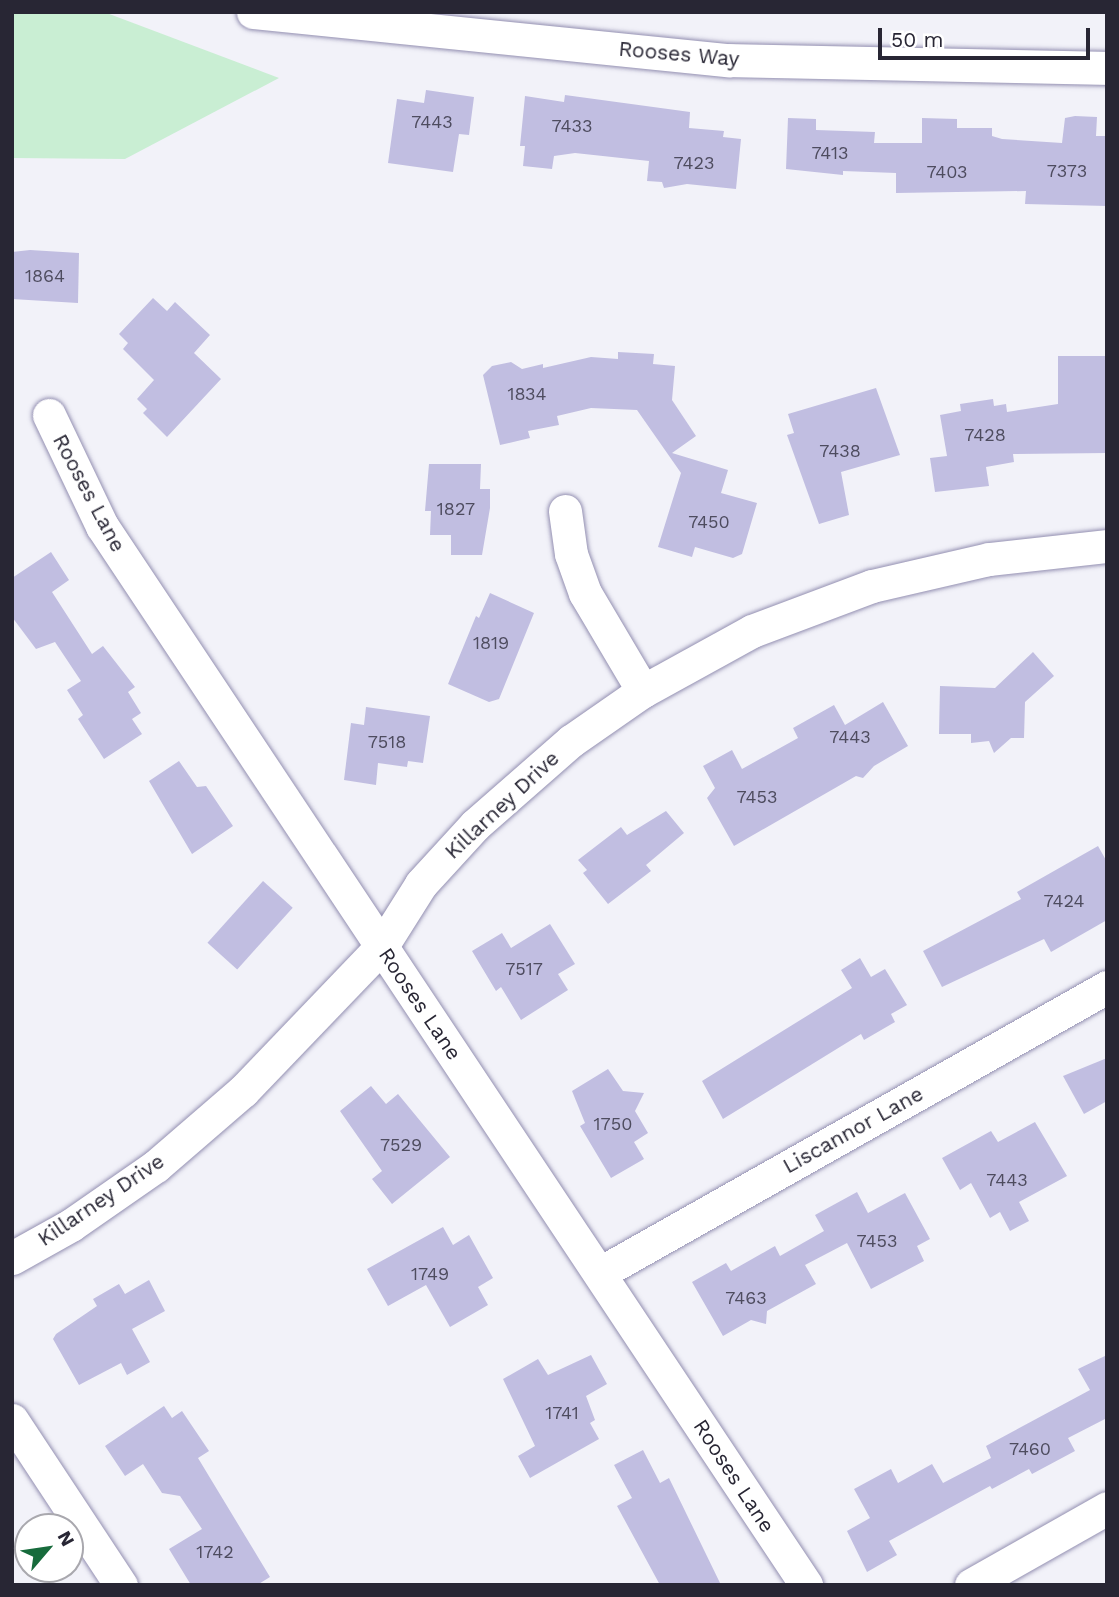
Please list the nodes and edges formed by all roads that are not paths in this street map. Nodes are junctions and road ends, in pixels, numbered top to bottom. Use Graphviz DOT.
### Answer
graph roads {
  1 [pos="253,12"];
  2 [pos="1107,68"];
  3 [pos="49,415"];
  4 [pos="565,511"];
  5 [pos="1107,546"];
  6 [pos="643,691"];
  7 [pos="382,946"];
  8 [pos="1107,986"];
  9 [pos="12,1258"];
  10 [pos="600,1273"];
  11 [pos="12,1420"];
  12 [pos="1107,1508"];
  13 [pos="121,1585"];
  14 [pos="806,1585"];
  15 [pos="971,1585"];
  1 -- 2 [label="street, Rooses Way"];
  3 -- 7 [label="street, Rooses Lane"];
  4 -- 6 [label="street"];
  5 -- 6 [label="street, Killarney Drive"];
  6 -- 7 [label="street, Killarney Drive"];
  7 -- 9 [label="street, Killarney Drive"];
  7 -- 10 [label="street, Rooses Lane"];
  8 -- 10 [label="street, Liscannor Lane"];
  10 -- 14 [label="street, Rooses Lane"];
  11 -- 13 [label="street"];
  12 -- 15 [label="street"];
}
